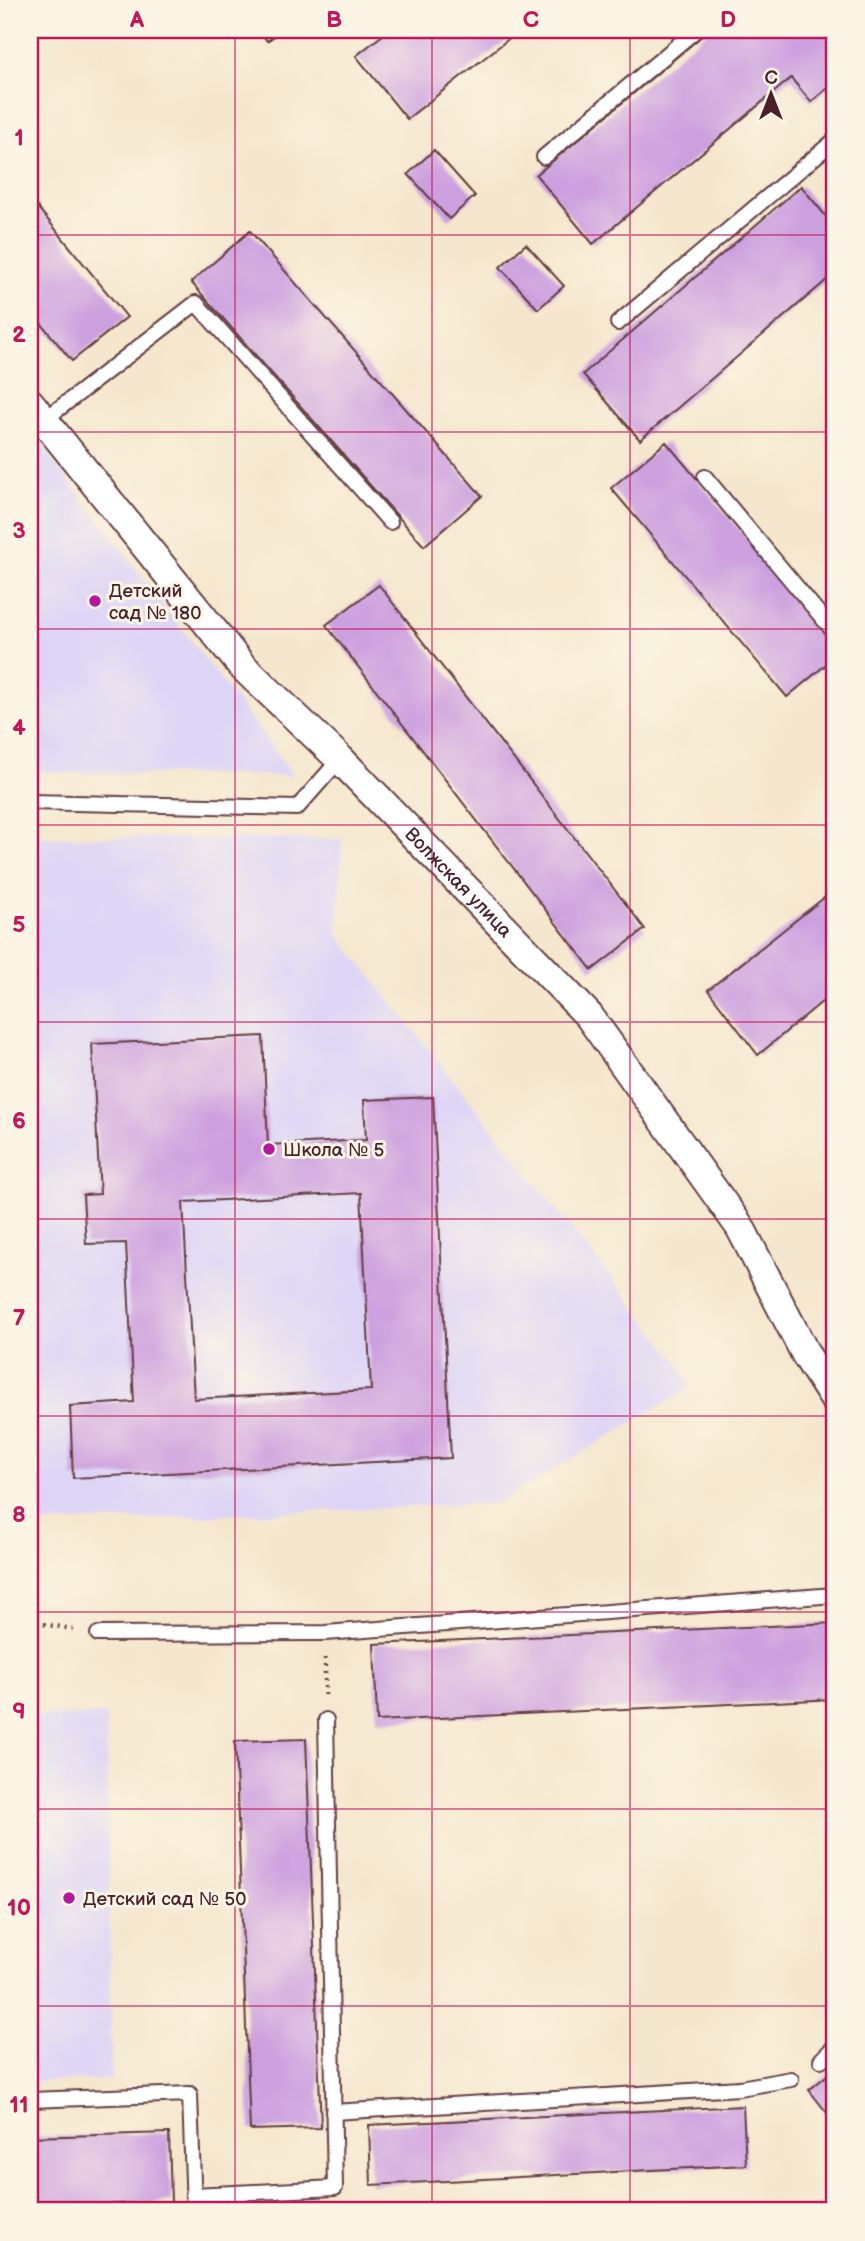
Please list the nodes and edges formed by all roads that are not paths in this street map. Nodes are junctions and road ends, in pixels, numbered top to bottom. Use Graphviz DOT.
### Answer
graph roads {
  1 [pos="696,30"];
  2 [pos="835,140"];
  3 [pos="544,157"];
  4 [pos="618,323"];
  5 [pos="37,411"];
  6 [pos="705,477"];
  7 [pos="390,522"];
  8 [pos="835,633"];
  9 [pos="340,759"];
  10 [pos="30,802"];
  11 [pos="835,1400"];
  12 [pos="835,1595"];
  13 [pos="98,1634"];
  14 [pos="326,1720"];
  15 [pos="835,2046"];
  16 [pos="821,2060"];
  17 [pos="791,2078"];
  18 [pos="30,2101"];
  19 [pos="333,2112"];
  20 [pos="192,2195"];
  21 [pos="194,2211"];
  1 -- 3 [label="lane"];
  2 -- 4 [label="lane"];
  5 -- 7 [label="lane"];
  5 -- 9 [label="street, Волжская улица"];
  6 -- 8 [label="lane"];
  9 -- 10 [label="lane"];
  9 -- 11 [label="street, Волжская улица"];
  12 -- 13 [label="lane"];
  14 -- 19 [label="lane"];
  15 -- 16 [label="lane"];
  17 -- 19 [label="lane"];
  18 -- 20 [label="lane"];
  19 -- 20 [label="lane"];
  20 -- 21 [label="lane"];
}
